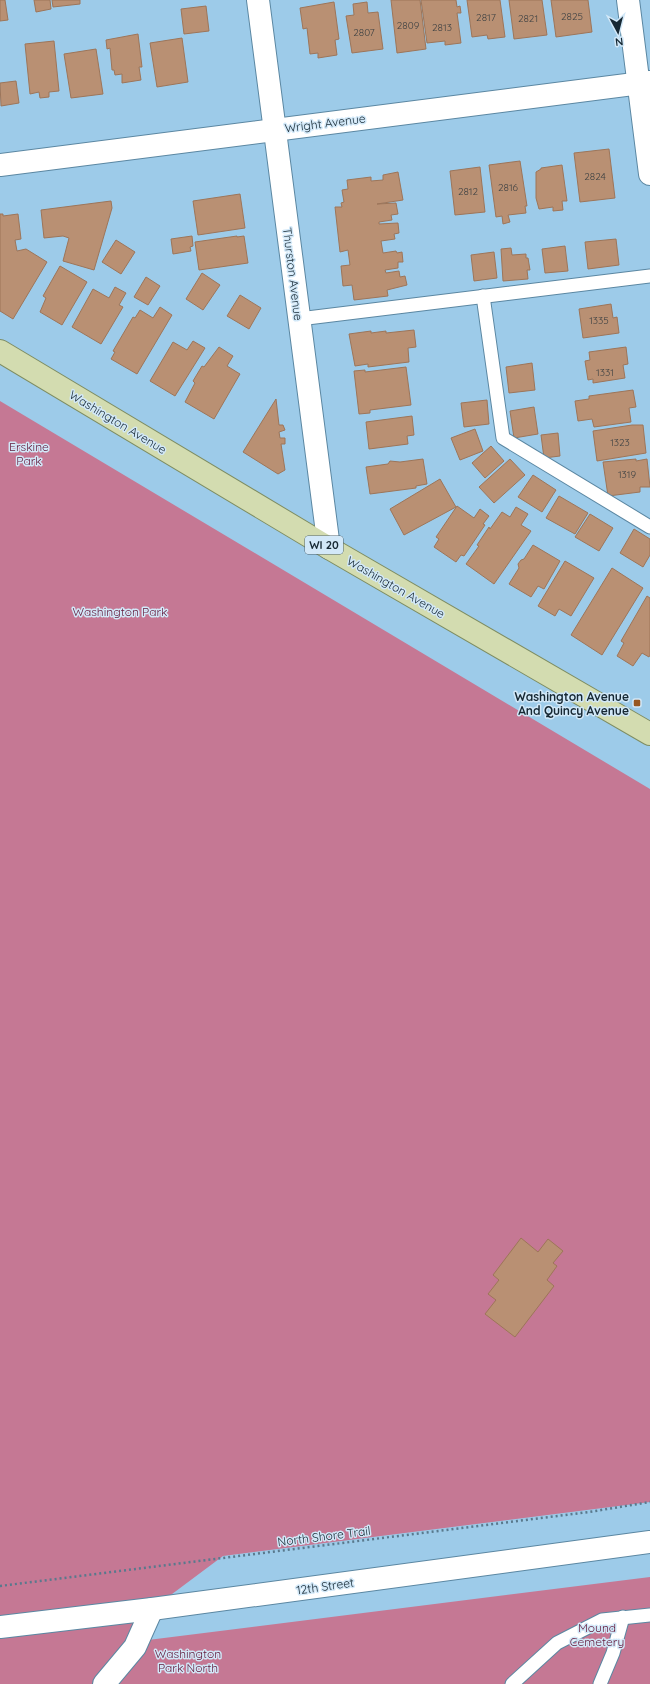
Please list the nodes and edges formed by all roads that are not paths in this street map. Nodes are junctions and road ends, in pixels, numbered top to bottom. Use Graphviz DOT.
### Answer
graph roads {
  1 [pos="258,0"];
  2 [pos="628,0"];
  3 [pos="644,82"];
  4 [pos="275,130"];
  5 [pos="0,165"];
  6 [pos="650,174"];
  7 [pos="650,276"];
  8 [pos="483,296"];
  9 [pos="299,319"];
  10 [pos="0,352"];
  11 [pos="650,527"];
  12 [pos="329,548"];
  13 [pos="650,734"];
  14 [pos="650,1542"];
  15 [pos="152,1609"];
  16 [pos="650,1615"];
  17 [pos="623,1617"];
  18 [pos="0,1627"];
  19 [pos="104,1684"];
  20 [pos="512,1684"];
  21 [pos="600,1684"];
  1 -- 4 [label="street, Thurston Avenue"];
  2 -- 3 [label="street"];
  3 -- 4 [label="street, Wright Avenue"];
  3 -- 6 [label="street"];
  4 -- 5 [label="street, Wright Avenue"];
  4 -- 9 [label="street, Thurston Avenue"];
  7 -- 8 [label="lane"];
  8 -- 9 [label="lane"];
  8 -- 11 [label="lane"];
  9 -- 12 [label="street, Thurston Avenue"];
  10 -- 12 [label="main road, Washington Avenue / WI 20"];
  12 -- 13 [label="main road, Washington Avenue / WI 20"];
  14 -- 15 [label="street, 12th Street"];
  15 -- 18 [label="street, 12th Street"];
  15 -- 19 [label="street"];
  16 -- 17 [label="lane"];
  17 -- 20 [label="lane"];
  17 -- 21 [label="lane"];
}
